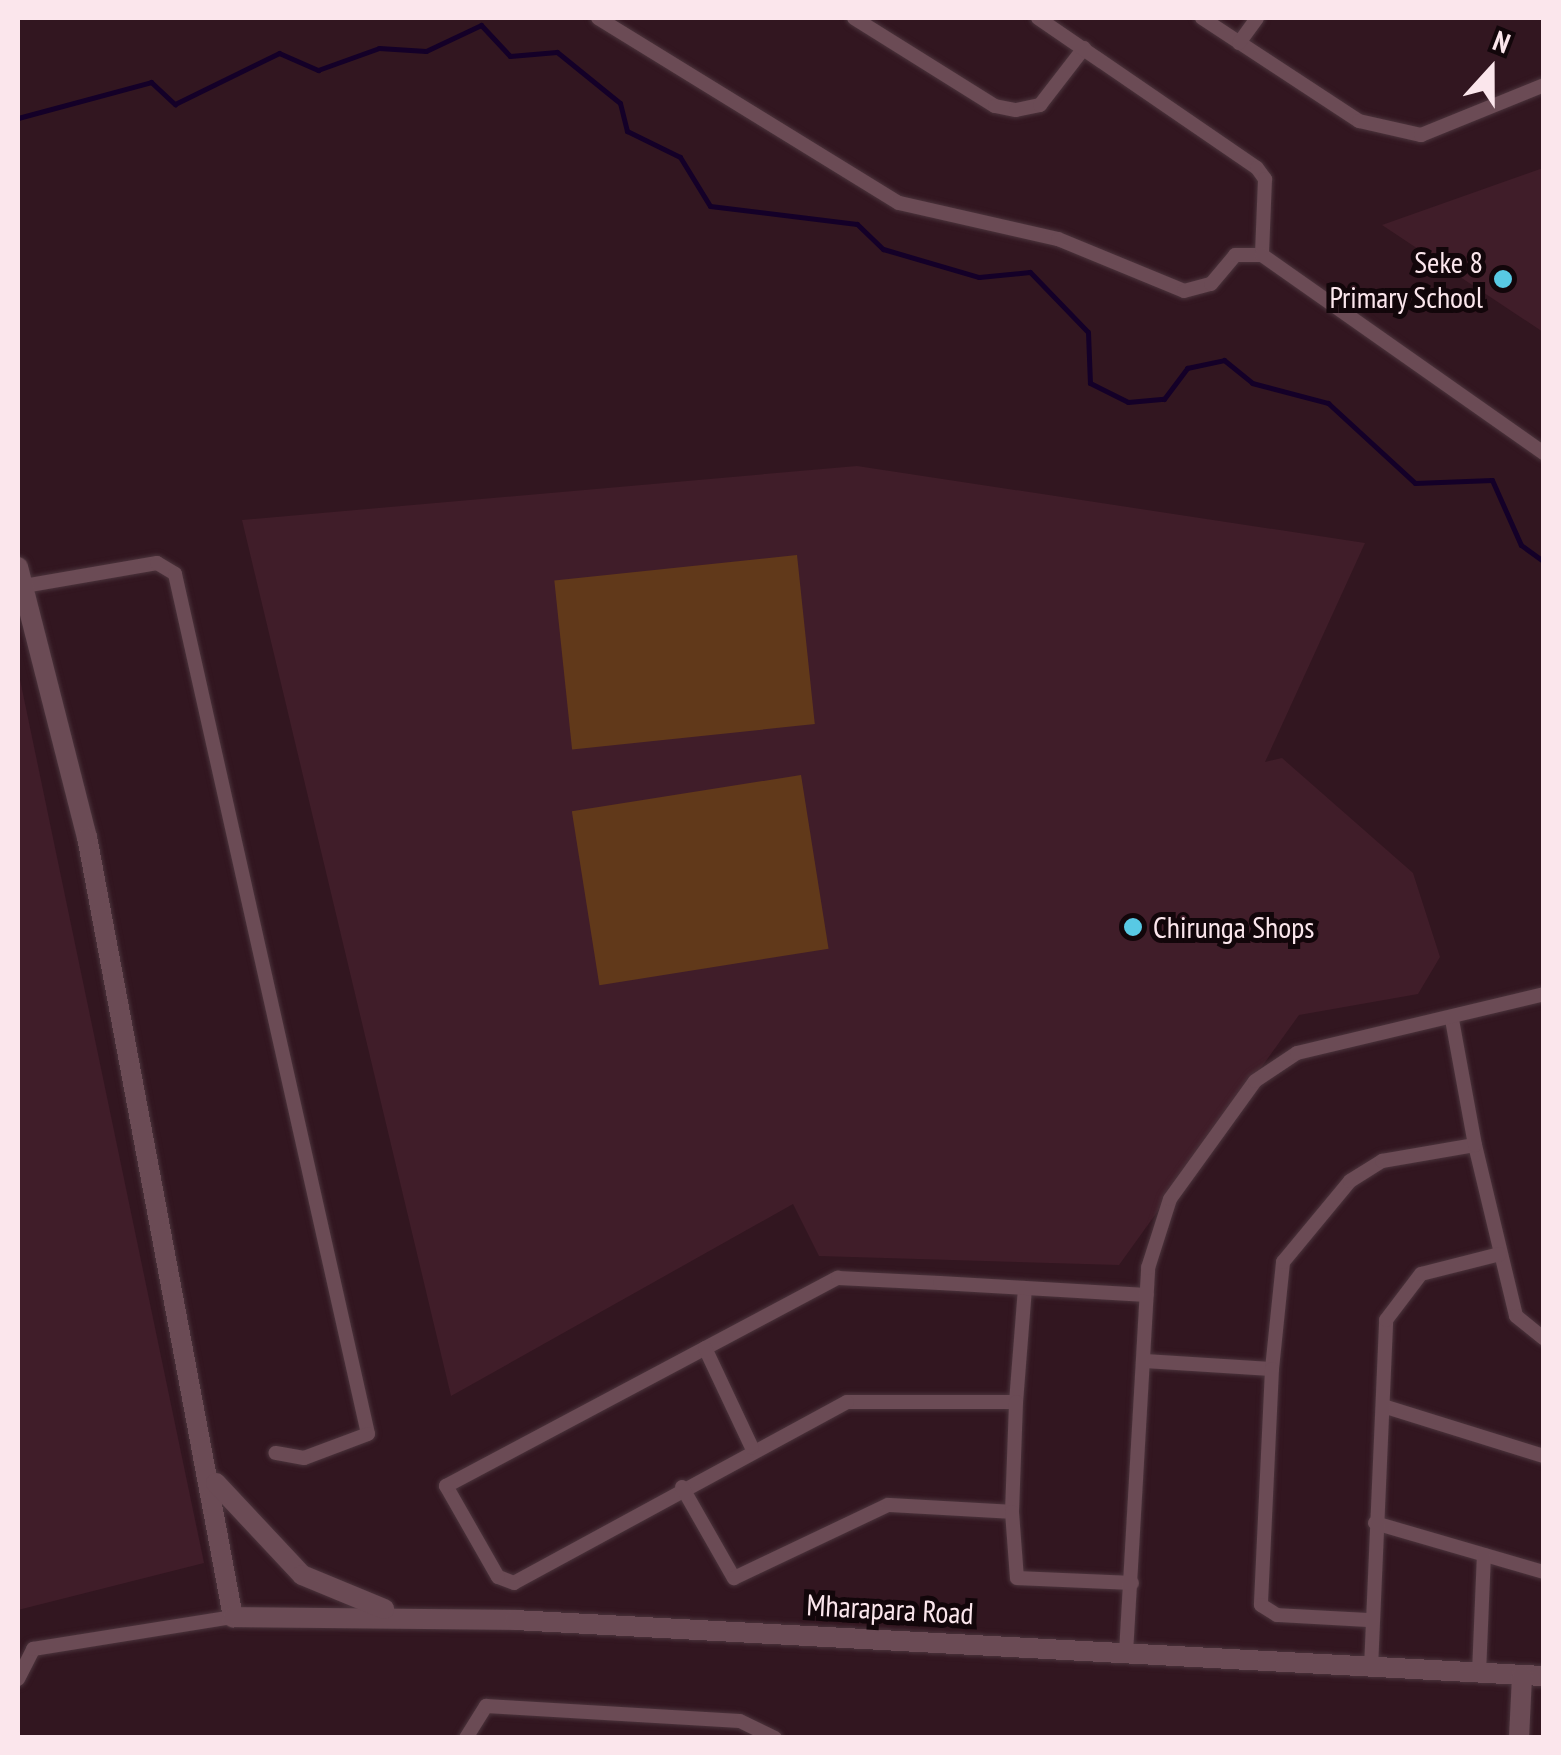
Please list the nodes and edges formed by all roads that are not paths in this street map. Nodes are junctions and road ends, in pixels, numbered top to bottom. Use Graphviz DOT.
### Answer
graph roads {
  1 [pos="598,18"];
  2 [pos="854,18"];
  3 [pos="1038,18"];
  4 [pos="1202,18"];
  5 [pos="1257,18"];
  6 [pos="1239,43"];
  7 [pos="1084,48"];
  8 [pos="1544,85"];
  9 [pos="1262,255"];
  10 [pos="1544,454"];
  11 [pos="21,576"];
  12 [pos="1544,994"];
  13 [pos="1452,1020"];
  14 [pos="1475,1145"];
  15 [pos="1500,1254"];
  16 [pos="1025,1288"];
  17 [pos="1147,1295"];
  18 [pos="1544,1339"];
  19 [pos="705,1348"];
  20 [pos="1144,1361"];
  21 [pos="1272,1369"];
  22 [pos="1016,1402"];
  23 [pos="1382,1406"];
  24 [pos="752,1448"];
  25 [pos="275,1453"];
  26 [pos="1544,1456"];
  27 [pos="214,1481"];
  28 [pos="682,1486"];
  29 [pos="1012,1512"];
  30 [pos="1375,1522"];
  31 [pos="1484,1554"];
  32 [pos="1544,1572"];
  33 [pos="1132,1583"];
  34 [pos="416,1616"];
  35 [pos="233,1617"];
  36 [pos="1370,1620"];
  37 [pos="1126,1652"];
  38 [pos="1370,1668"];
  39 [pos="1479,1674"];
  40 [pos="1533,1676"];
  41 [pos="18,1679"];
  42 [pos="466,1738"];
  43 [pos="775,1738"];
  44 [pos="1519,1738"];
  1 -- 9 [label="street"];
  2 -- 7 [label="street"];
  3 -- 7 [label="street"];
  4 -- 6 [label="street"];
  5 -- 6 [label="street"];
  6 -- 8 [label="street"];
  7 -- 9 [label="street"];
  9 -- 10 [label="street"];
  11 -- 25 [label="street"];
  11 -- 27 [label="main road"];
  12 -- 13 [label="street"];
  13 -- 14 [label="street"];
  13 -- 17 [label="street"];
  14 -- 15 [label="street"];
  14 -- 21 [label="street"];
  15 -- 18 [label="street"];
  15 -- 23 [label="street"];
  16 -- 17 [label="street"];
  16 -- 19 [label="street"];
  16 -- 22 [label="street"];
  17 -- 20 [label="street"];
  19 -- 24 [label="street"];
  19 -- 28 [label="street"];
  20 -- 21 [label="street"];
  20 -- 33 [label="street"];
  21 -- 36 [label="street"];
  22 -- 24 [label="street"];
  22 -- 29 [label="street"];
  23 -- 26 [label="street"];
  23 -- 30 [label="street"];
  24 -- 28 [label="street"];
  27 -- 34 [label="main road"];
  27 -- 35 [label="main road"];
  28 -- 29 [label="street"];
  29 -- 33 [label="street"];
  30 -- 31 [label="street"];
  30 -- 36 [label="street"];
  31 -- 32 [label="street"];
  31 -- 39 [label="street"];
  33 -- 37 [label="street"];
  34 -- 35 [label="main road, Mharapara Road"];
  34 -- 37 [label="main road, Mharapara Road"];
  35 -- 41 [label="street"];
  36 -- 38 [label="street"];
  37 -- 38 [label="main road, Mharapara Road"];
  38 -- 39 [label="main road, Mharapara Road"];
  39 -- 40 [label="main road, Mharapara Road"];
  40 -- 44 [label="main road"];
  42 -- 43 [label="street"];
}
